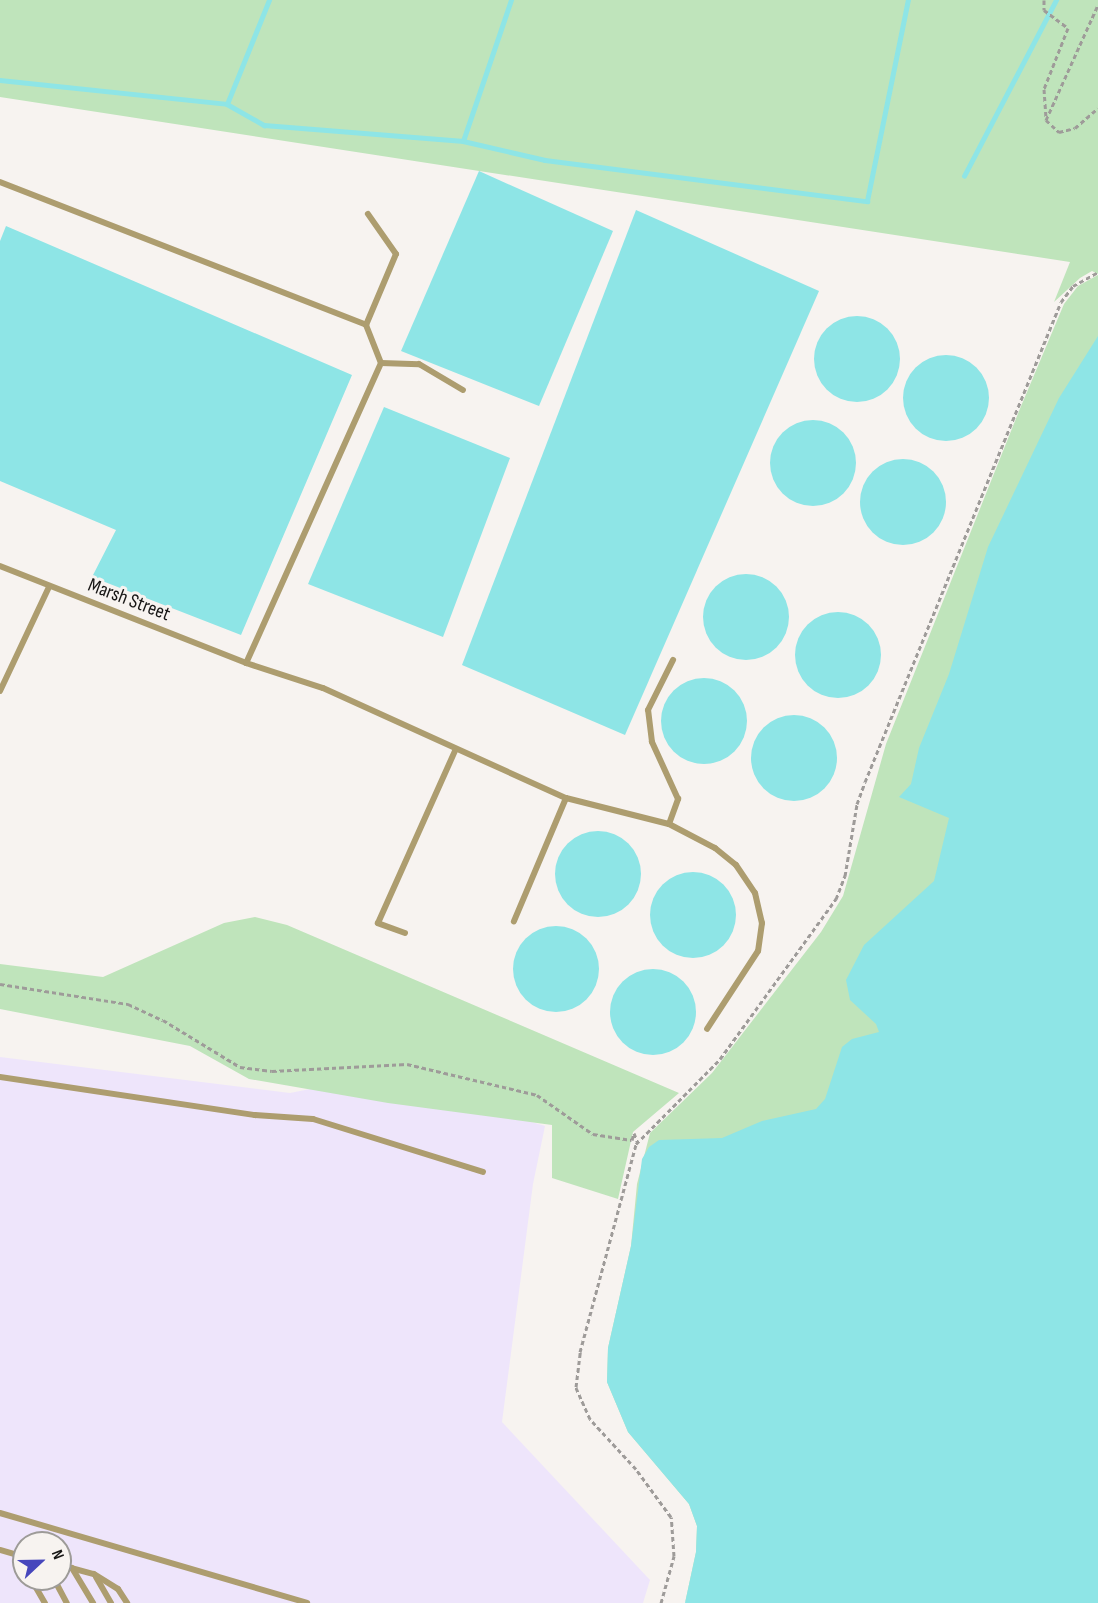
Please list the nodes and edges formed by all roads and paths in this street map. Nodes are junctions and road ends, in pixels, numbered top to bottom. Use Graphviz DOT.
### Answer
graph roads {
  1 [pos="1044,0"];
  2 [pos="1098,5"];
  3 [pos="1098,108"];
  4 [pos="1046,120"];
  5 [pos="0,182"];
  6 [pos="368,214"];
  7 [pos="1098,272"];
  8 [pos="366,325"];
  9 [pos="381,363"];
  10 [pos="463,390"];
  11 [pos="0,566"];
  12 [pos="49,587"];
  13 [pos="673,660"];
  14 [pos="246,663"];
  15 [pos="0,691"];
  16 [pos="455,751"];
  17 [pos="566,798"];
  18 [pos="669,824"];
  19 [pos="514,921"];
  20 [pos="405,933"];
  21 [pos="0,984"];
  22 [pos="707,1029"];
  23 [pos="0,1077"];
  24 [pos="637,1142"];
  25 [pos="483,1172"];
  26 [pos="0,1513"];
  27 [pos="72,1568"];
  28 [pos="94,1574"];
  29 [pos="93,1603"];
  30 [pos="111,1603"];
  31 [pos="127,1603"];
  32 [pos="307,1603"];
  33 [pos="661,1603"];
  1 -- 4 [label="path"];
  2 -- 4 [label="path"];
  3 -- 4 [label="path"];
  5 -- 8 [label="lane"];
  6 -- 8 [label="lane"];
  7 -- 24 [label="path"];
  8 -- 9 [label="lane"];
  9 -- 10 [label="lane"];
  9 -- 14 [label="lane"];
  11 -- 12 [label="lane, Marsh Street"];
  12 -- 14 [label="lane, Marsh Street"];
  12 -- 15 [label="lane"];
  13 -- 18 [label="lane"];
  14 -- 16 [label="lane, Marsh Street"];
  16 -- 17 [label="lane, Marsh Street"];
  16 -- 20 [label="lane"];
  17 -- 18 [label="lane, Marsh Street"];
  17 -- 19 [label="lane"];
  18 -- 22 [label="lane, Marsh Street"];
  21 -- 24 [label="path"];
  23 -- 25 [label="lane"];
  24 -- 33 [label="path"];
  26 -- 32 [label="lane"];
  27 -- 28 [label="lane"];
  27 -- 29 [label="lane"];
  28 -- 30 [label="lane"];
  28 -- 31 [label="lane"];
}
